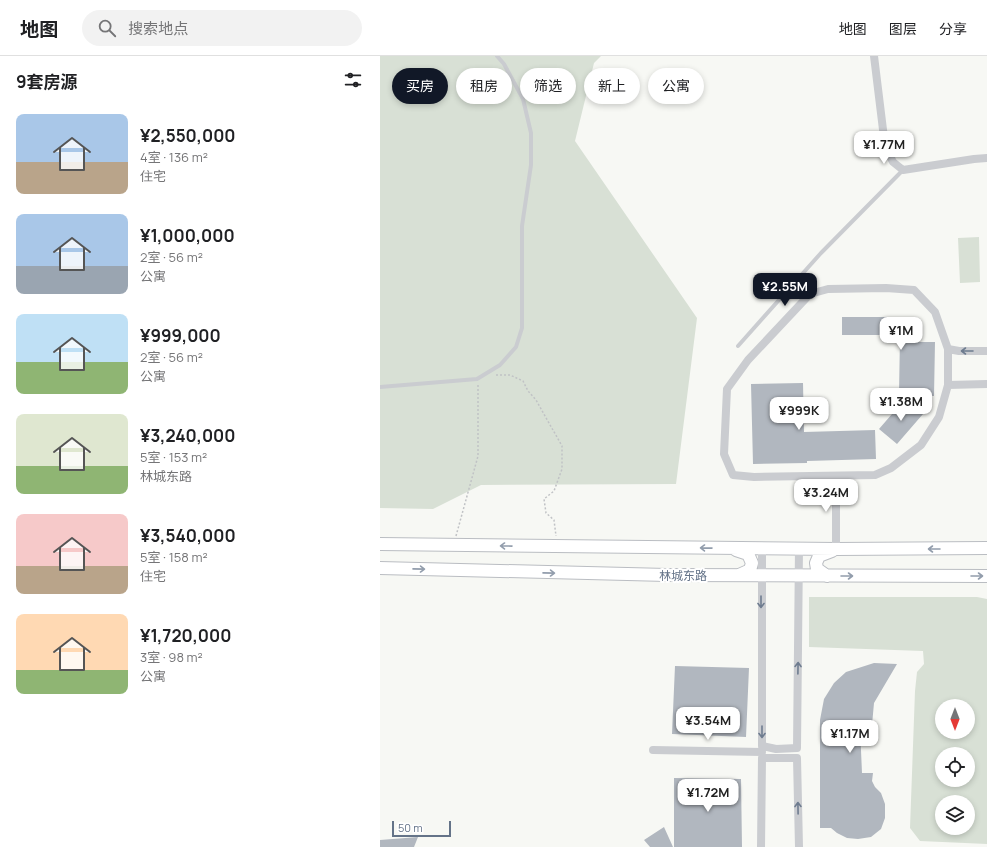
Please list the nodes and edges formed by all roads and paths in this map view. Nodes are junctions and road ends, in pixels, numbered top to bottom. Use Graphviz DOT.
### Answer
graph roads {
  1 [pos="497,56"];
  2 [pos="874,56"];
  3 [pos="987,158"];
  4 [pos="903,170"];
  5 [pos="738,346"];
  6 [pos="948,349"];
  7 [pos="987,351"];
  8 [pos="483,375"];
  9 [pos="477,379"];
  10 [pos="987,384"];
  11 [pos="948,386"];
  12 [pos="380,387"];
  13 [pos="836,476"];
  14 [pos="380,544"];
  15 [pos="454,545"];
  16 [pos="557,546"];
  17 [pos="733,548"];
  18 [pos="799,548"];
  19 [pos="987,548"];
  20 [pos="762,549"];
  21 [pos="836,550"];
  22 [pos="380,568"];
  23 [pos="736,576"];
  24 [pos="761,576"];
  25 [pos="800,576"];
  26 [pos="827,576"];
  27 [pos="987,576"];
  28 [pos="797,748"];
  29 [pos="653,750"];
  30 [pos="762,752"];
  31 [pos="797,758"];
  32 [pos="761,847"];
  33 [pos="799,847"];
  1 -- 8 [label="lane"];
  2 -- 4 [label="street"];
  3 -- 4 [label="street"];
  4 -- 5 [label="lane"];
  7 -- 6 [label="street, one-way"];
  6 -- 11 [label="street"];
  6 -- 13 [label="street"];
  8 -- 9 [label="lane"];
  8 -- 16 [label="path"];
  9 -- 12 [label="lane"];
  9 -- 15 [label="path"];
  10 -- 11 [label="street"];
  11 -- 13 [label="street"];
  13 -- 21 [label="street"];
  14 -- 15 [label="main road"];
  16 -- 15 [label="main road, one-way"];
  17 -- 16 [label="main road, one-way"];
  17 -- 20 [label="main road"];
  17 -- 23 [label="main road"];
  18 -- 20 [label="main road"];
  18 -- 21 [label="main road"];
  18 -- 25 [label="street"];
  19 -- 21 [label="main road, one-way"];
  20 -- 24 [label="street"];
  21 -- 26 [label="main road"];
  22 -- 23 [label="main road, 林城东路, one-way"];
  23 -- 24 [label="main road, 林城东路"];
  24 -- 25 [label="main road, 林城东路"];
  24 -- 30 [label="street, one-way"];
  25 -- 26 [label="main road, 林城东路"];
  28 -- 25 [label="street, one-way"];
  26 -- 27 [label="main road, 林城东路, one-way"];
  28 -- 30 [label="street"];
  28 -- 31 [label="street"];
  29 -- 30 [label="street"];
  30 -- 31 [label="street"];
  30 -- 32 [label="street"];
  33 -- 31 [label="street, one-way"];
}
